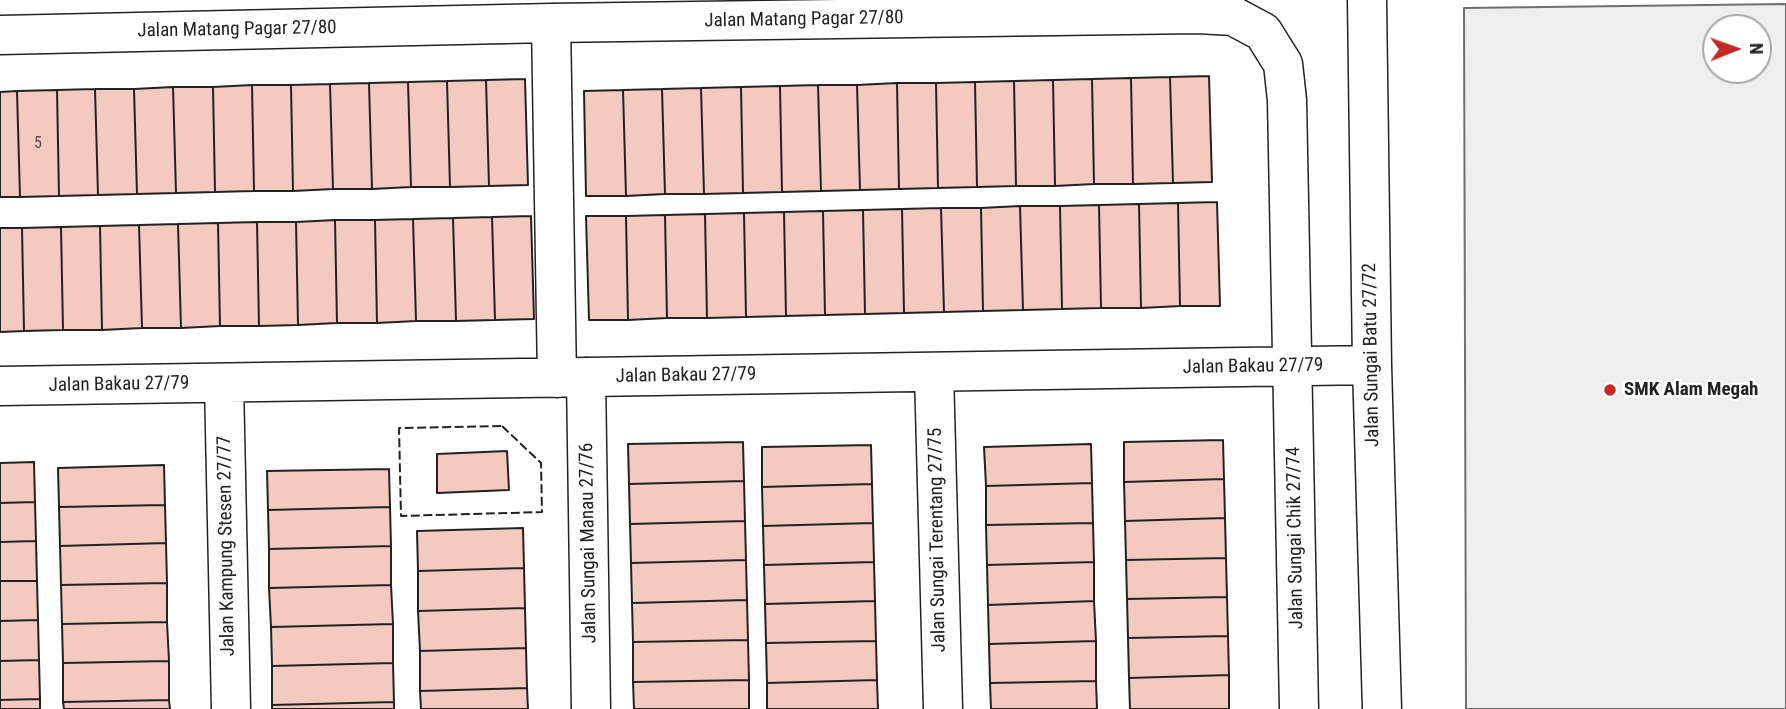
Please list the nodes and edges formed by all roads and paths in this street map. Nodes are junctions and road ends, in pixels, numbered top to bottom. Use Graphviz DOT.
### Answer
graph roads {
  1 [pos="1367,0"];
  2 [pos="551,23"];
  3 [pos="0,35"];
  4 [pos="1372,365"];
  5 [pos="1292,366"];
  6 [pos="934,372"];
  7 [pos="571,378"];
  8 [pos="223,383"];
  9 [pos="0,386"];
  10 [pos="230,709"];
  11 [pos="592,709"];
  12 [pos="943,709"];
  13 [pos="1299,709"];
  14 [pos="1382,709"];
  1 -- 4 [label="street, Jalan Sungai Batu 27/72"];
  2 -- 3 [label="street, Jalan Matang Pagar 27/80"];
  2 -- 5 [label="street, Jalan Matang Pagar 27/80"];
  2 -- 7 [label="street, Jalan Sungai Manau 27/76"];
  4 -- 5 [label="street, Jalan Bakau 27/79"];
  4 -- 14 [label="street, Jalan Sungai Batu 27/72"];
  5 -- 6 [label="street, Jalan Bakau 27/79"];
  5 -- 13 [label="street, Jalan Sungai Chik 27/74"];
  6 -- 7 [label="street, Jalan Bakau 27/79"];
  6 -- 12 [label="street, Jalan Sungai Terentang 27/75"];
  7 -- 8 [label="street, Jalan Bakau 27/79"];
  7 -- 11 [label="street, Jalan Sungai Manau 27/76"];
  8 -- 9 [label="street, Jalan Bakau 27/79"];
  8 -- 10 [label="street, Jalan Kampung Stesen 27/77"];
}
